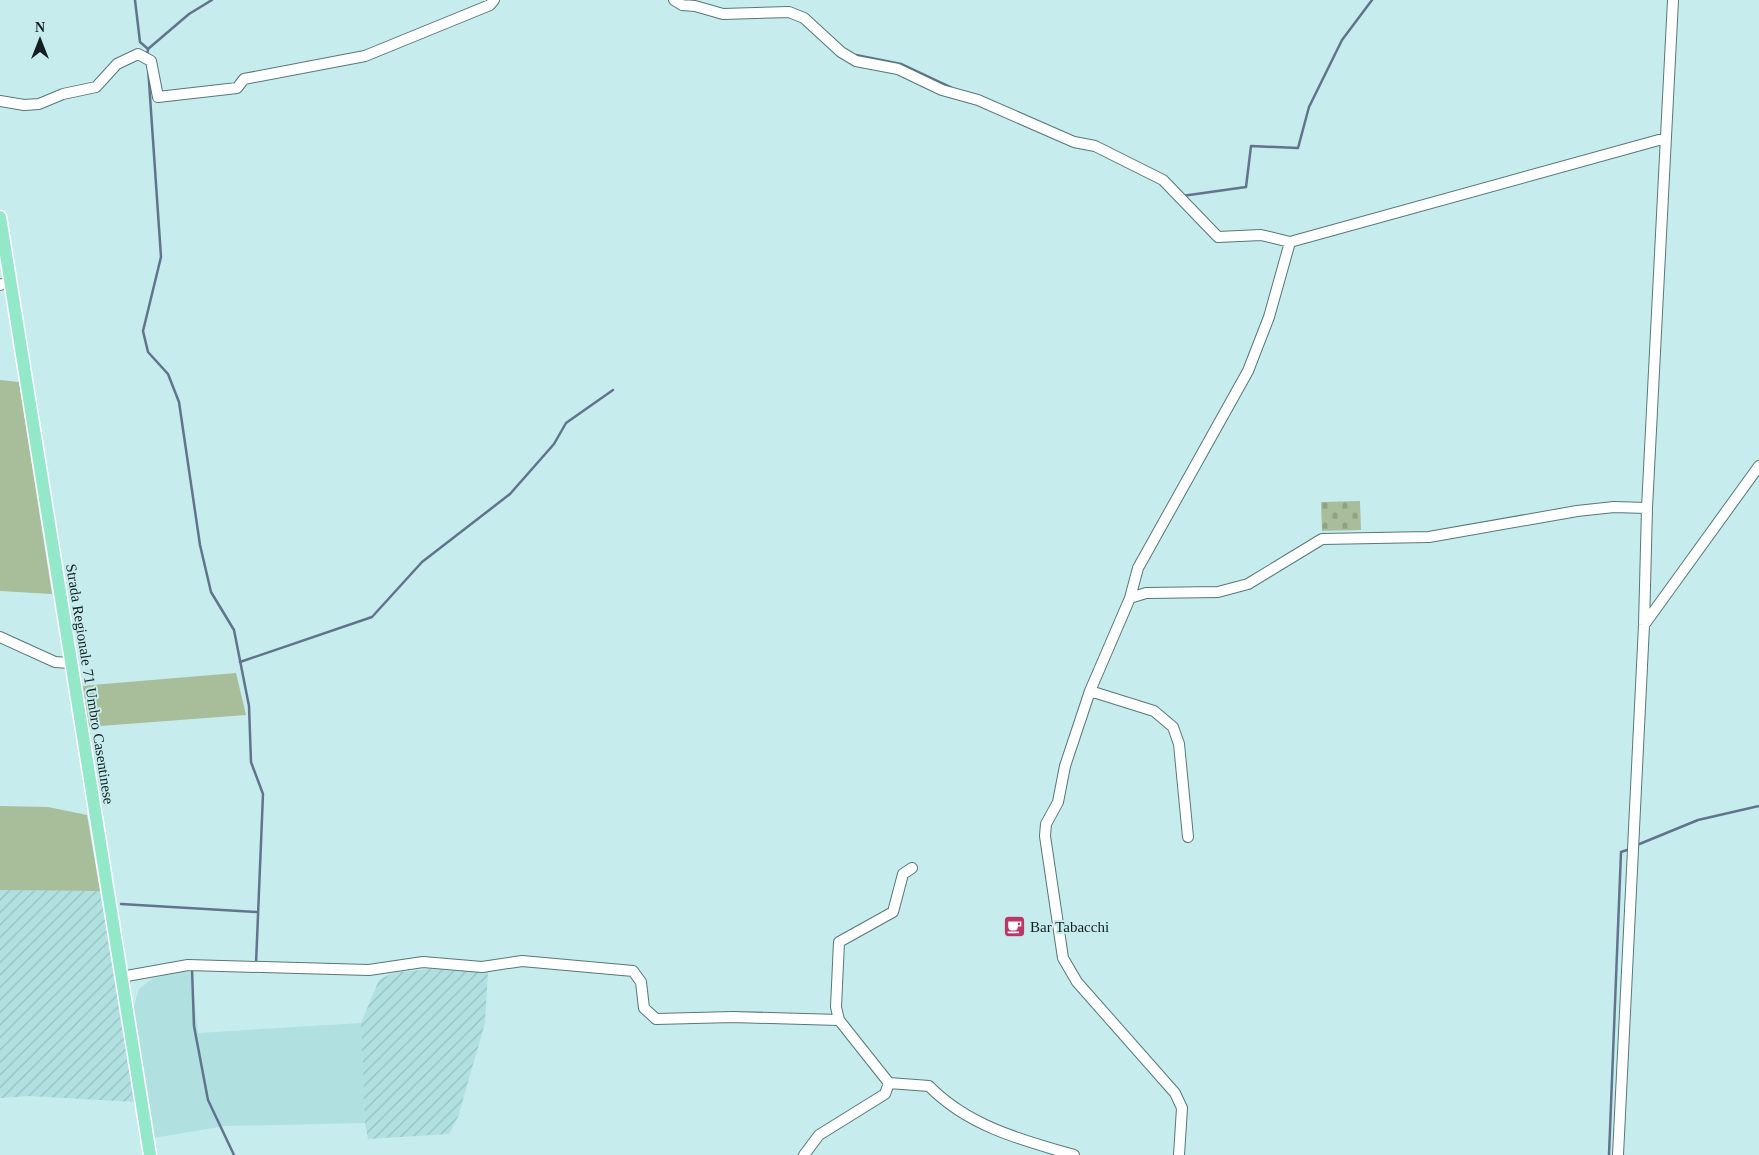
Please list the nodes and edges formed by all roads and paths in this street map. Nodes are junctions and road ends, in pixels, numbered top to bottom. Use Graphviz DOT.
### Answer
graph roads {
  1 [pos="494,0"];
  2 [pos="674,0"];
  3 [pos="1673,0"];
  4 [pos="0,101"];
  5 [pos="1666,138"];
  6 [pos="0,217"];
  7 [pos="1290,242"];
  8 [pos="5,283"];
  9 [pos="1759,466"];
  10 [pos="1647,508"];
  11 [pos="1130,598"];
  12 [pos="1644,625"];
  13 [pos="0,637"];
  14 [pos="70,663"];
  15 [pos="1090,691"];
  16 [pos="1188,837"];
  17 [pos="912,868"];
  18 [pos="121,977"];
  19 [pos="840,1020"];
  20 [pos="889,1083"];
  21 [pos="1038,1150"];
  22 [pos="150,1155"];
  23 [pos="804,1155"];
  24 [pos="1074,1155"];
  25 [pos="1179,1155"];
  26 [pos="1618,1155"];
  1 -- 4 [label="street"];
  2 -- 7 [label="street"];
  3 -- 5 [label="street"];
  5 -- 7 [label="street"];
  5 -- 10 [label="street"];
  6 -- 8 [label="main road, Strada Regionale 71 Umbro Casentinese"];
  7 -- 11 [label="street"];
  8 -- 14 [label="main road, Strada Regionale 71 Umbro Casentinese"];
  9 -- 12 [label="street"];
  10 -- 11 [label="street"];
  10 -- 12 [label="street"];
  11 -- 15 [label="street"];
  12 -- 26 [label="street"];
  13 -- 14 [label="street"];
  14 -- 18 [label="main road, Strada Regionale 71 Umbro Casentinese"];
  15 -- 16 [label="street"];
  15 -- 25 [label="street"];
  17 -- 19 [label="street"];
  18 -- 19 [label="street"];
  18 -- 22 [label="main road, Strada Regionale 71 Umbro Casentinese"];
  19 -- 20 [label="street"];
  20 -- 21 [label="street"];
  20 -- 23 [label="street"];
  21 -- 24 [label="street"];
}
